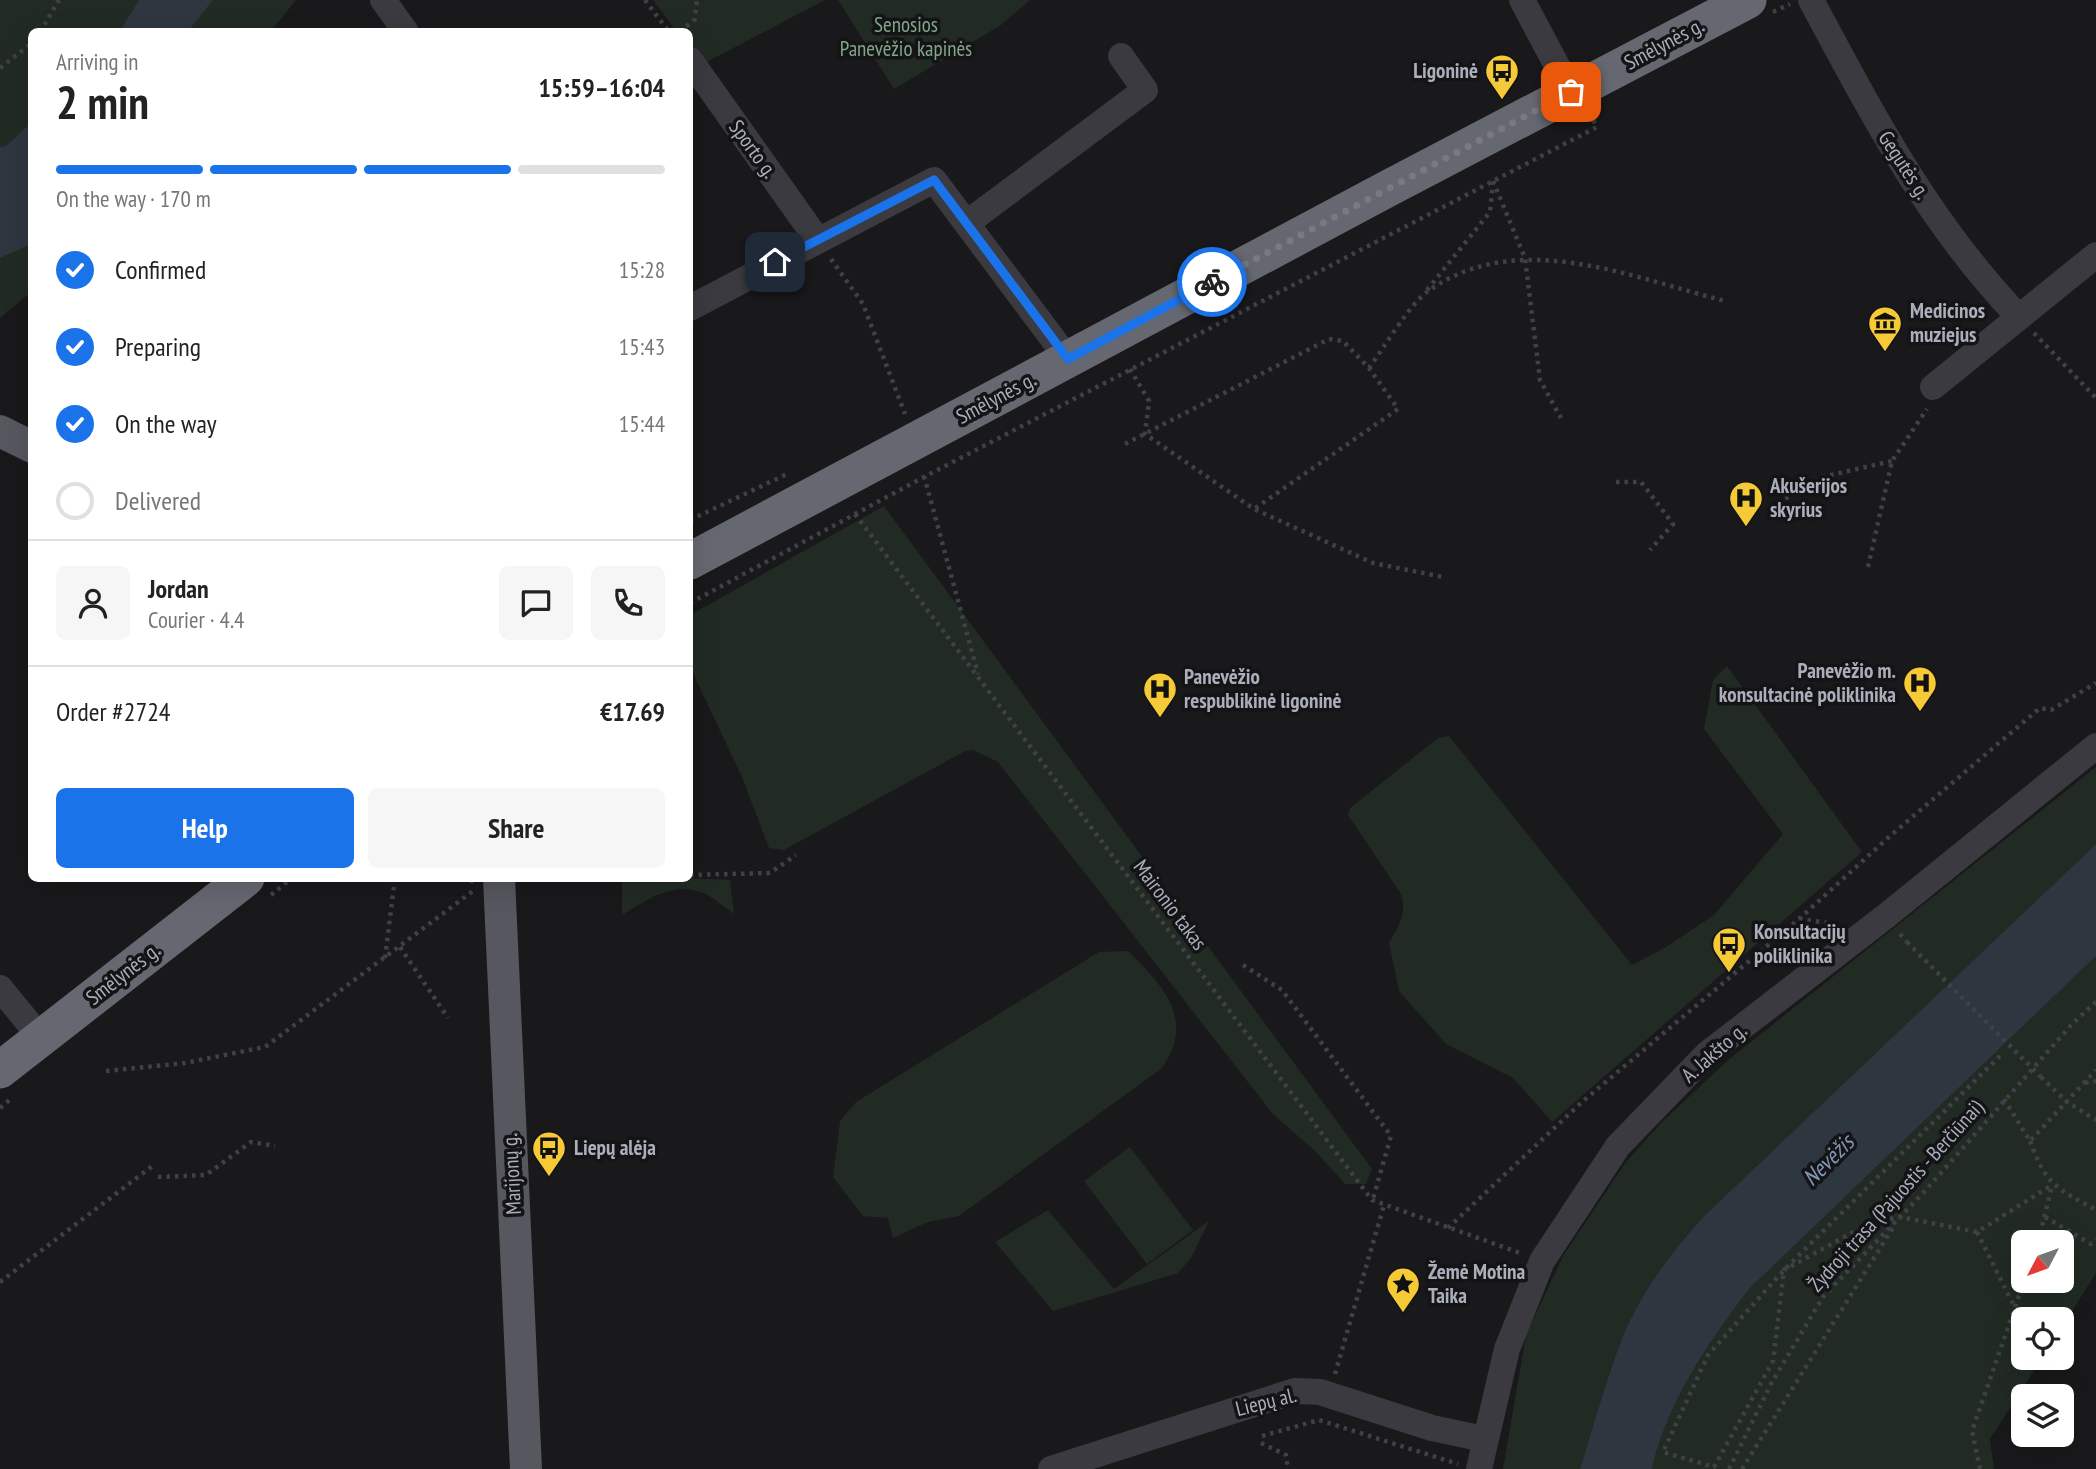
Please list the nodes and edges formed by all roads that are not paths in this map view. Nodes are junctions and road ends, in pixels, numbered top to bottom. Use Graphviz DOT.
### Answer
graph roads {
  1 [pos="383,0"];
  2 [pos="1522,0"];
  3 [pos="1748,0"];
  4 [pos="1811,0"];
  5 [pos="403,28"];
  6 [pos="1121,56"];
  7 [pos="693,64"];
  8 [pos="1579,88"];
  9 [pos="967,223"];
  10 [pos="817,239"];
  11 [pos="2096,255"];
  12 [pos="693,306"];
  13 [pos="2018,316"];
  14 [pos="1068,359"];
  15 [pos="1933,387"];
  16 [pos="0,431"];
  17 [pos="28,445"];
  18 [pos="693,560"];
  19 [pos="2096,746"];
  20 [pos="241,882"];
  21 [pos="491,882"];
  22 [pos="0,988"];
  23 [pos="41,1038"];
  24 [pos="0,1070"];
  25 [pos="1484,1439"];
  26 [pos="1469,1467"];
  27 [pos="526,1469"];
  28 [pos="1051,1469"];
  1 -- 5 [label="street"];
  2 -- 8 [label="street"];
  3 -- 8 [label="highway, Smėlynės g."];
  4 -- 13 [label="street, Gegutės g."];
  6 -- 9 [label="street"];
  7 -- 10 [label="street, Sporto g."];
  8 -- 14 [label="highway, Smėlynės g."];
  9 -- 10 [label="street"];
  9 -- 14 [label="street"];
  10 -- 12 [label="street"];
  11 -- 13 [label="street"];
  13 -- 15 [label="street"];
  14 -- 18 [label="highway, Smėlynės g."];
  16 -- 17 [label="main road"];
  19 -- 25 [label="street, A. Jakšto g."];
  20 -- 23 [label="highway, Smėlynės g."];
  21 -- 27 [label="main road, Marijonų g."];
  22 -- 23 [label="street"];
  23 -- 24 [label="highway, Smėlynės g."];
  25 -- 26 [label="street, A. Jakšto g."];
  25 -- 28 [label="street, Liepų al."];
}
